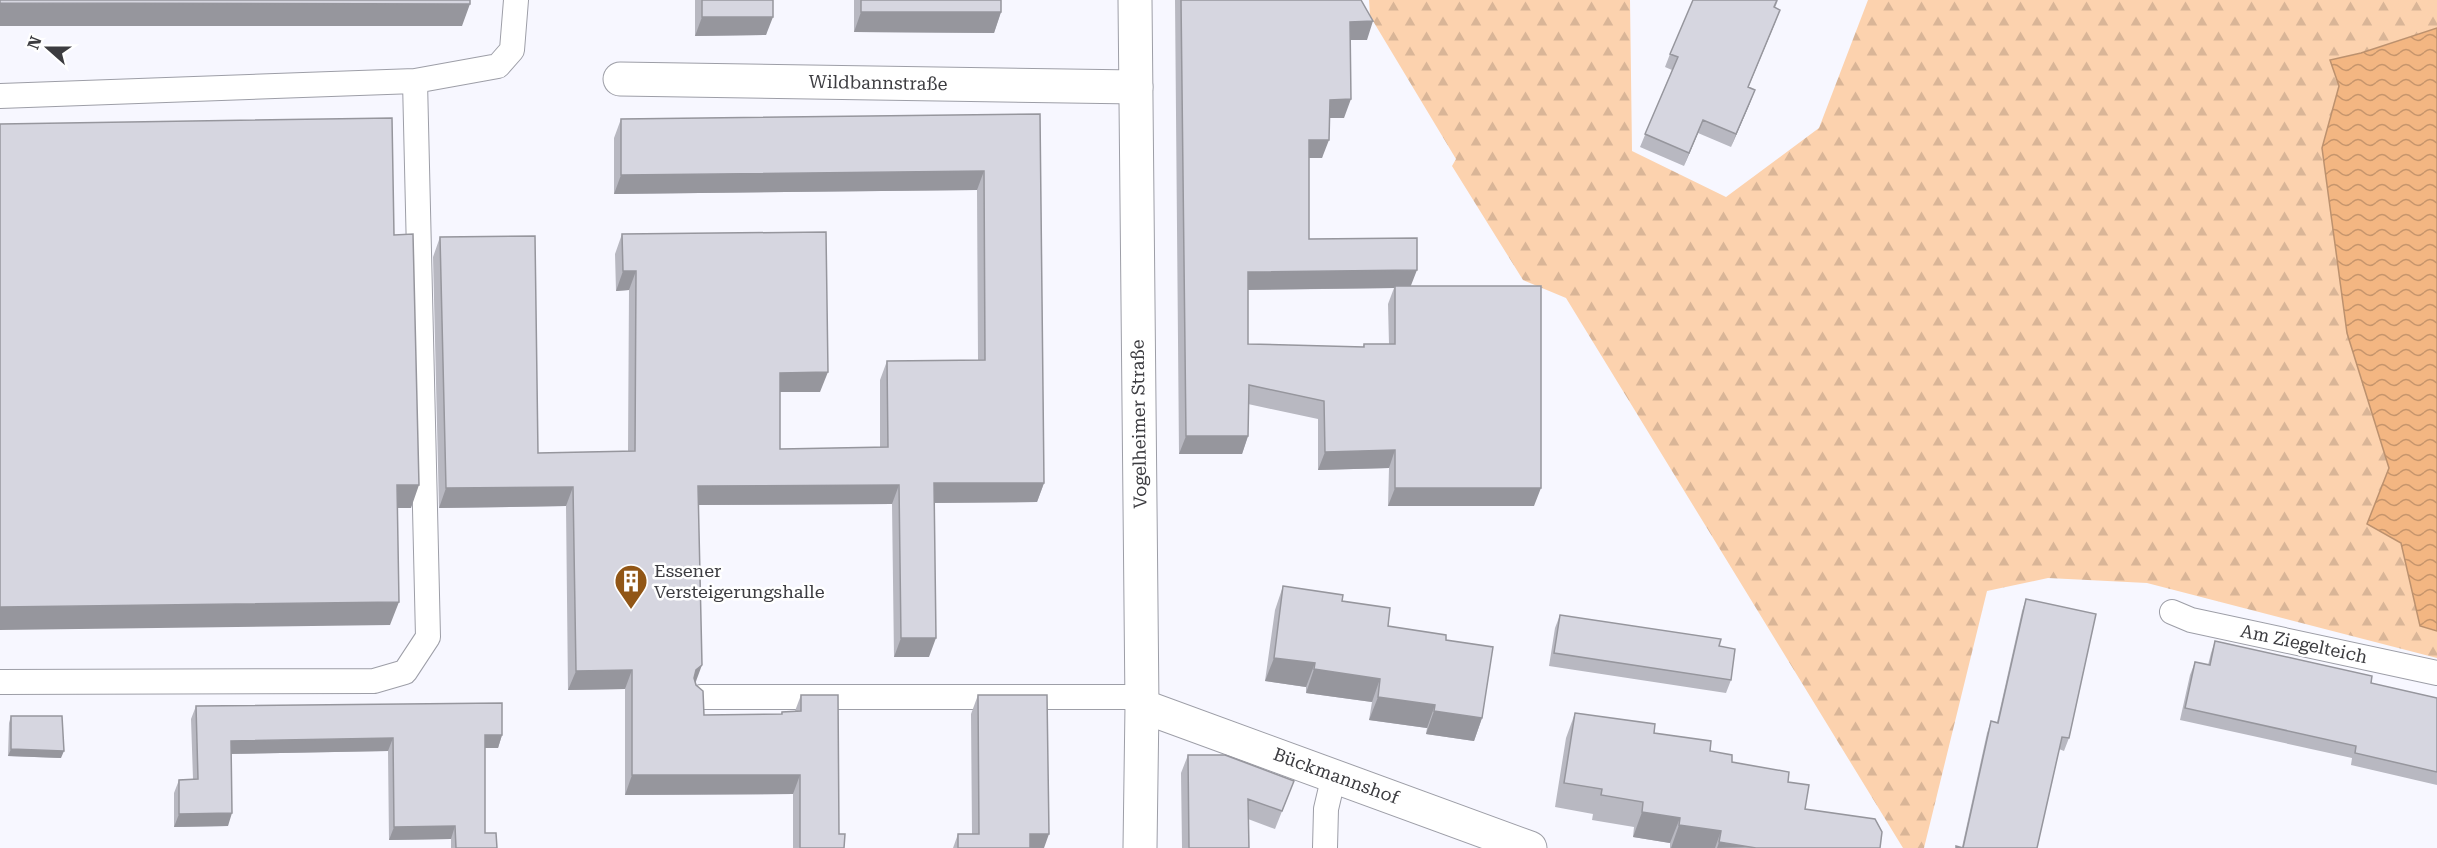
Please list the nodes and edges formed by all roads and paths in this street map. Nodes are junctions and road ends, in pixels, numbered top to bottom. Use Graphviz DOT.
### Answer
graph roads {
  1 [pos="516,0"];
  2 [pos="1135,0"];
  3 [pos="620,79"];
  4 [pos="415,81"];
  5 [pos="1136,87"];
  6 [pos="0,96"];
  7 [pos="2172,612"];
  8 [pos="2437,673"];
  9 [pos="0,682"];
  10 [pos="701,697"];
  11 [pos="1142,701"];
  12 [pos="1334,775"];
  13 [pos="1140,848"];
  14 [pos="1325,848"];
  15 [pos="1530,848"];
  1 -- 4 [label="lane"];
  2 -- 5 [label="street, Vogelheimer Straße"];
  3 -- 5 [label="street, Wildbannstraße"];
  4 -- 6 [label="lane"];
  4 -- 9 [label="lane"];
  5 -- 11 [label="street, Vogelheimer Straße"];
  7 -- 8 [label="lane, Am Ziegelteich"];
  10 -- 11 [label="lane"];
  11 -- 12 [label="street, Bückmannshof"];
  11 -- 13 [label="street, Vogelheimer Straße"];
  12 -- 14 [label="lane"];
  12 -- 15 [label="street, Bückmannshof"];
}
